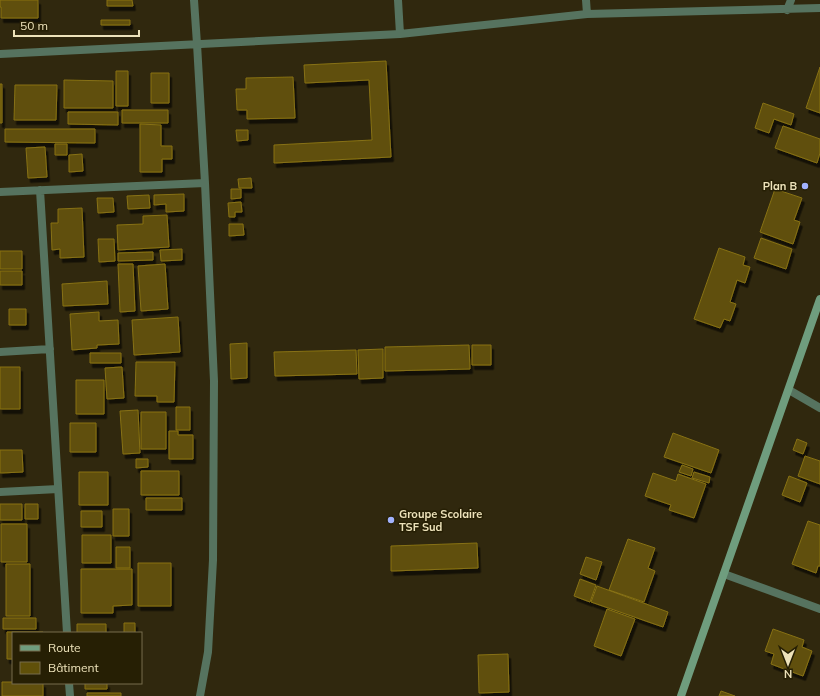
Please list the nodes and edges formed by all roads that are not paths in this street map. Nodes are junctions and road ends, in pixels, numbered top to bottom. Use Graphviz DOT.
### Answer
graph roads {
  1 [pos="194,0"];
  2 [pos="398,0"];
  3 [pos="586,0"];
  4 [pos="790,0"];
  5 [pos="820,8"];
  6 [pos="788,10"];
  7 [pos="587,14"];
  8 [pos="400,34"];
  9 [pos="197,44"];
  10 [pos="0,54"];
  11 [pos="205,182"];
  12 [pos="40,190"];
  13 [pos="0,192"];
  14 [pos="820,299"];
  15 [pos="50,349"];
  16 [pos="0,352"];
  17 [pos="789,390"];
  18 [pos="820,408"];
  19 [pos="58,489"];
  20 [pos="0,492"];
  21 [pos="724,574"];
  22 [pos="820,609"];
  23 [pos="67,632"];
  24 [pos="70,684"];
  25 [pos="70,696"];
  26 [pos="200,696"];
  27 [pos="681,696"];
  1 -- 9 [label="street"];
  2 -- 8 [label="street"];
  3 -- 7 [label="street"];
  4 -- 6 [label="street"];
  5 -- 6 [label="street"];
  6 -- 7 [label="street"];
  7 -- 8 [label="street"];
  8 -- 9 [label="street"];
  9 -- 10 [label="street"];
  9 -- 11 [label="street"];
  11 -- 12 [label="street"];
  11 -- 26 [label="street"];
  12 -- 13 [label="street"];
  12 -- 15 [label="street"];
  14 -- 17 [label="main road"];
  15 -- 16 [label="street"];
  15 -- 19 [label="street"];
  17 -- 18 [label="street"];
  17 -- 21 [label="main road"];
  19 -- 20 [label="street"];
  19 -- 23 [label="street"];
  21 -- 22 [label="street"];
  21 -- 27 [label="main road"];
  24 -- 25 [label="street"];
}
